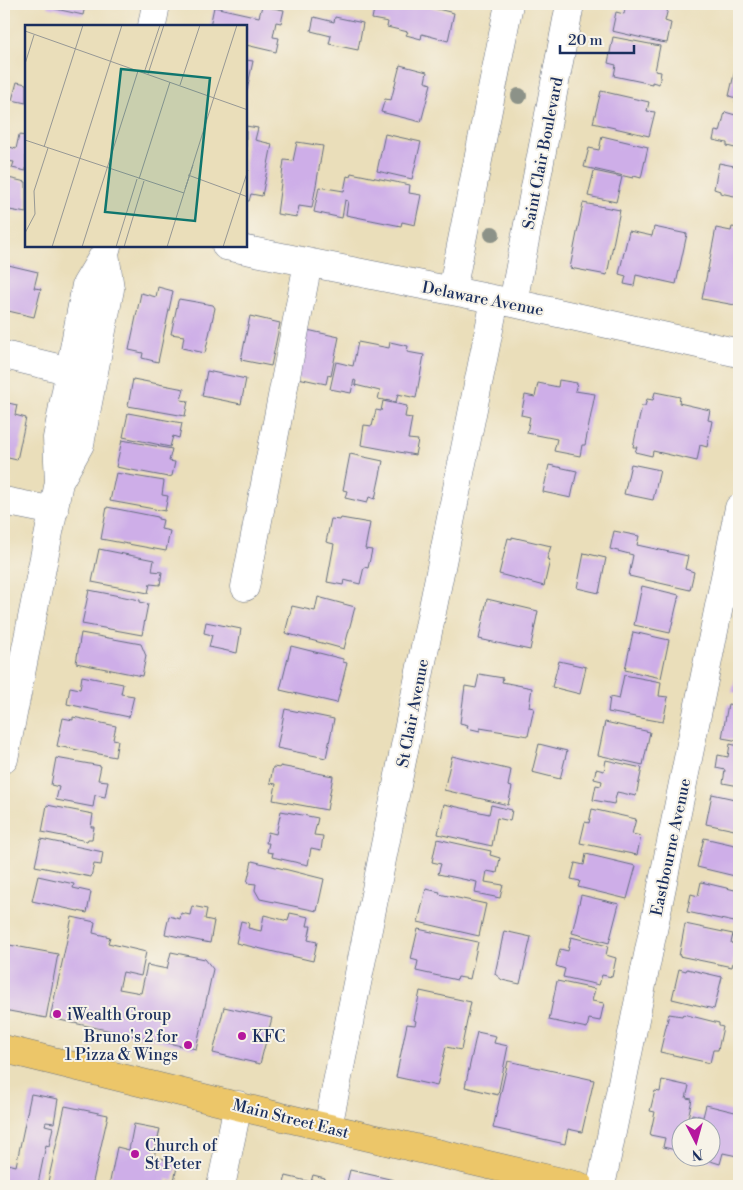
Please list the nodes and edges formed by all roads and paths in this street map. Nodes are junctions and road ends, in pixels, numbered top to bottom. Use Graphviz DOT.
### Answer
graph roads {
  1 [pos="156,4"];
  2 [pos="509,4"];
  3 [pos="570,4"];
  4 [pos="152,25"];
  5 [pos="236,248"];
  6 [pos="106,250"];
  7 [pos="308,263"];
  8 [pos="452,291"];
  9 [pos="504,301"];
  10 [pos="739,353"];
  11 [pos="4,355"];
  12 [pos="82,374"];
  13 [pos="4,501"];
  14 [pos="739,508"];
  15 [pos="54,511"];
  16 [pos="245,587"];
  17 [pos="4,759"];
  18 [pos="4,1049"];
  19 [pos="238,1106"];
  20 [pos="328,1127"];
  21 [pos="511,1179"];
  22 [pos="544,1183"];
  23 [pos="221,1186"];
  24 [pos="579,1186"];
  25 [pos="601,1186"];
  1 -- 4 [label="street"];
  2 -- 8 [label="street"];
  3 -- 9 [label="street, Saint Clair Boulevard"];
  5 -- 7 [label="street, Delaware Avenue"];
  6 -- 12 [label="street"];
  7 -- 8 [label="street, Delaware Avenue"];
  7 -- 16 [label="street"];
  8 -- 9 [label="street, Delaware Avenue"];
  9 -- 10 [label="street, Delaware Avenue"];
  9 -- 20 [label="street, St Clair Avenue"];
  11 -- 12 [label="street"];
  12 -- 15 [label="street"];
  13 -- 15 [label="street"];
  14 -- 25 [label="street, Eastbourne Avenue"];
  15 -- 17 [label="street"];
  18 -- 19 [label="main road, Main Street East"];
  19 -- 20 [label="main road, Main Street East"];
  19 -- 23 [label="street"];
  20 -- 21 [label="main road, Main Street East"];
  21 -- 22 [label="main road, Main Street East"];
  22 -- 24 [label="main road, Main Street East"];
}
